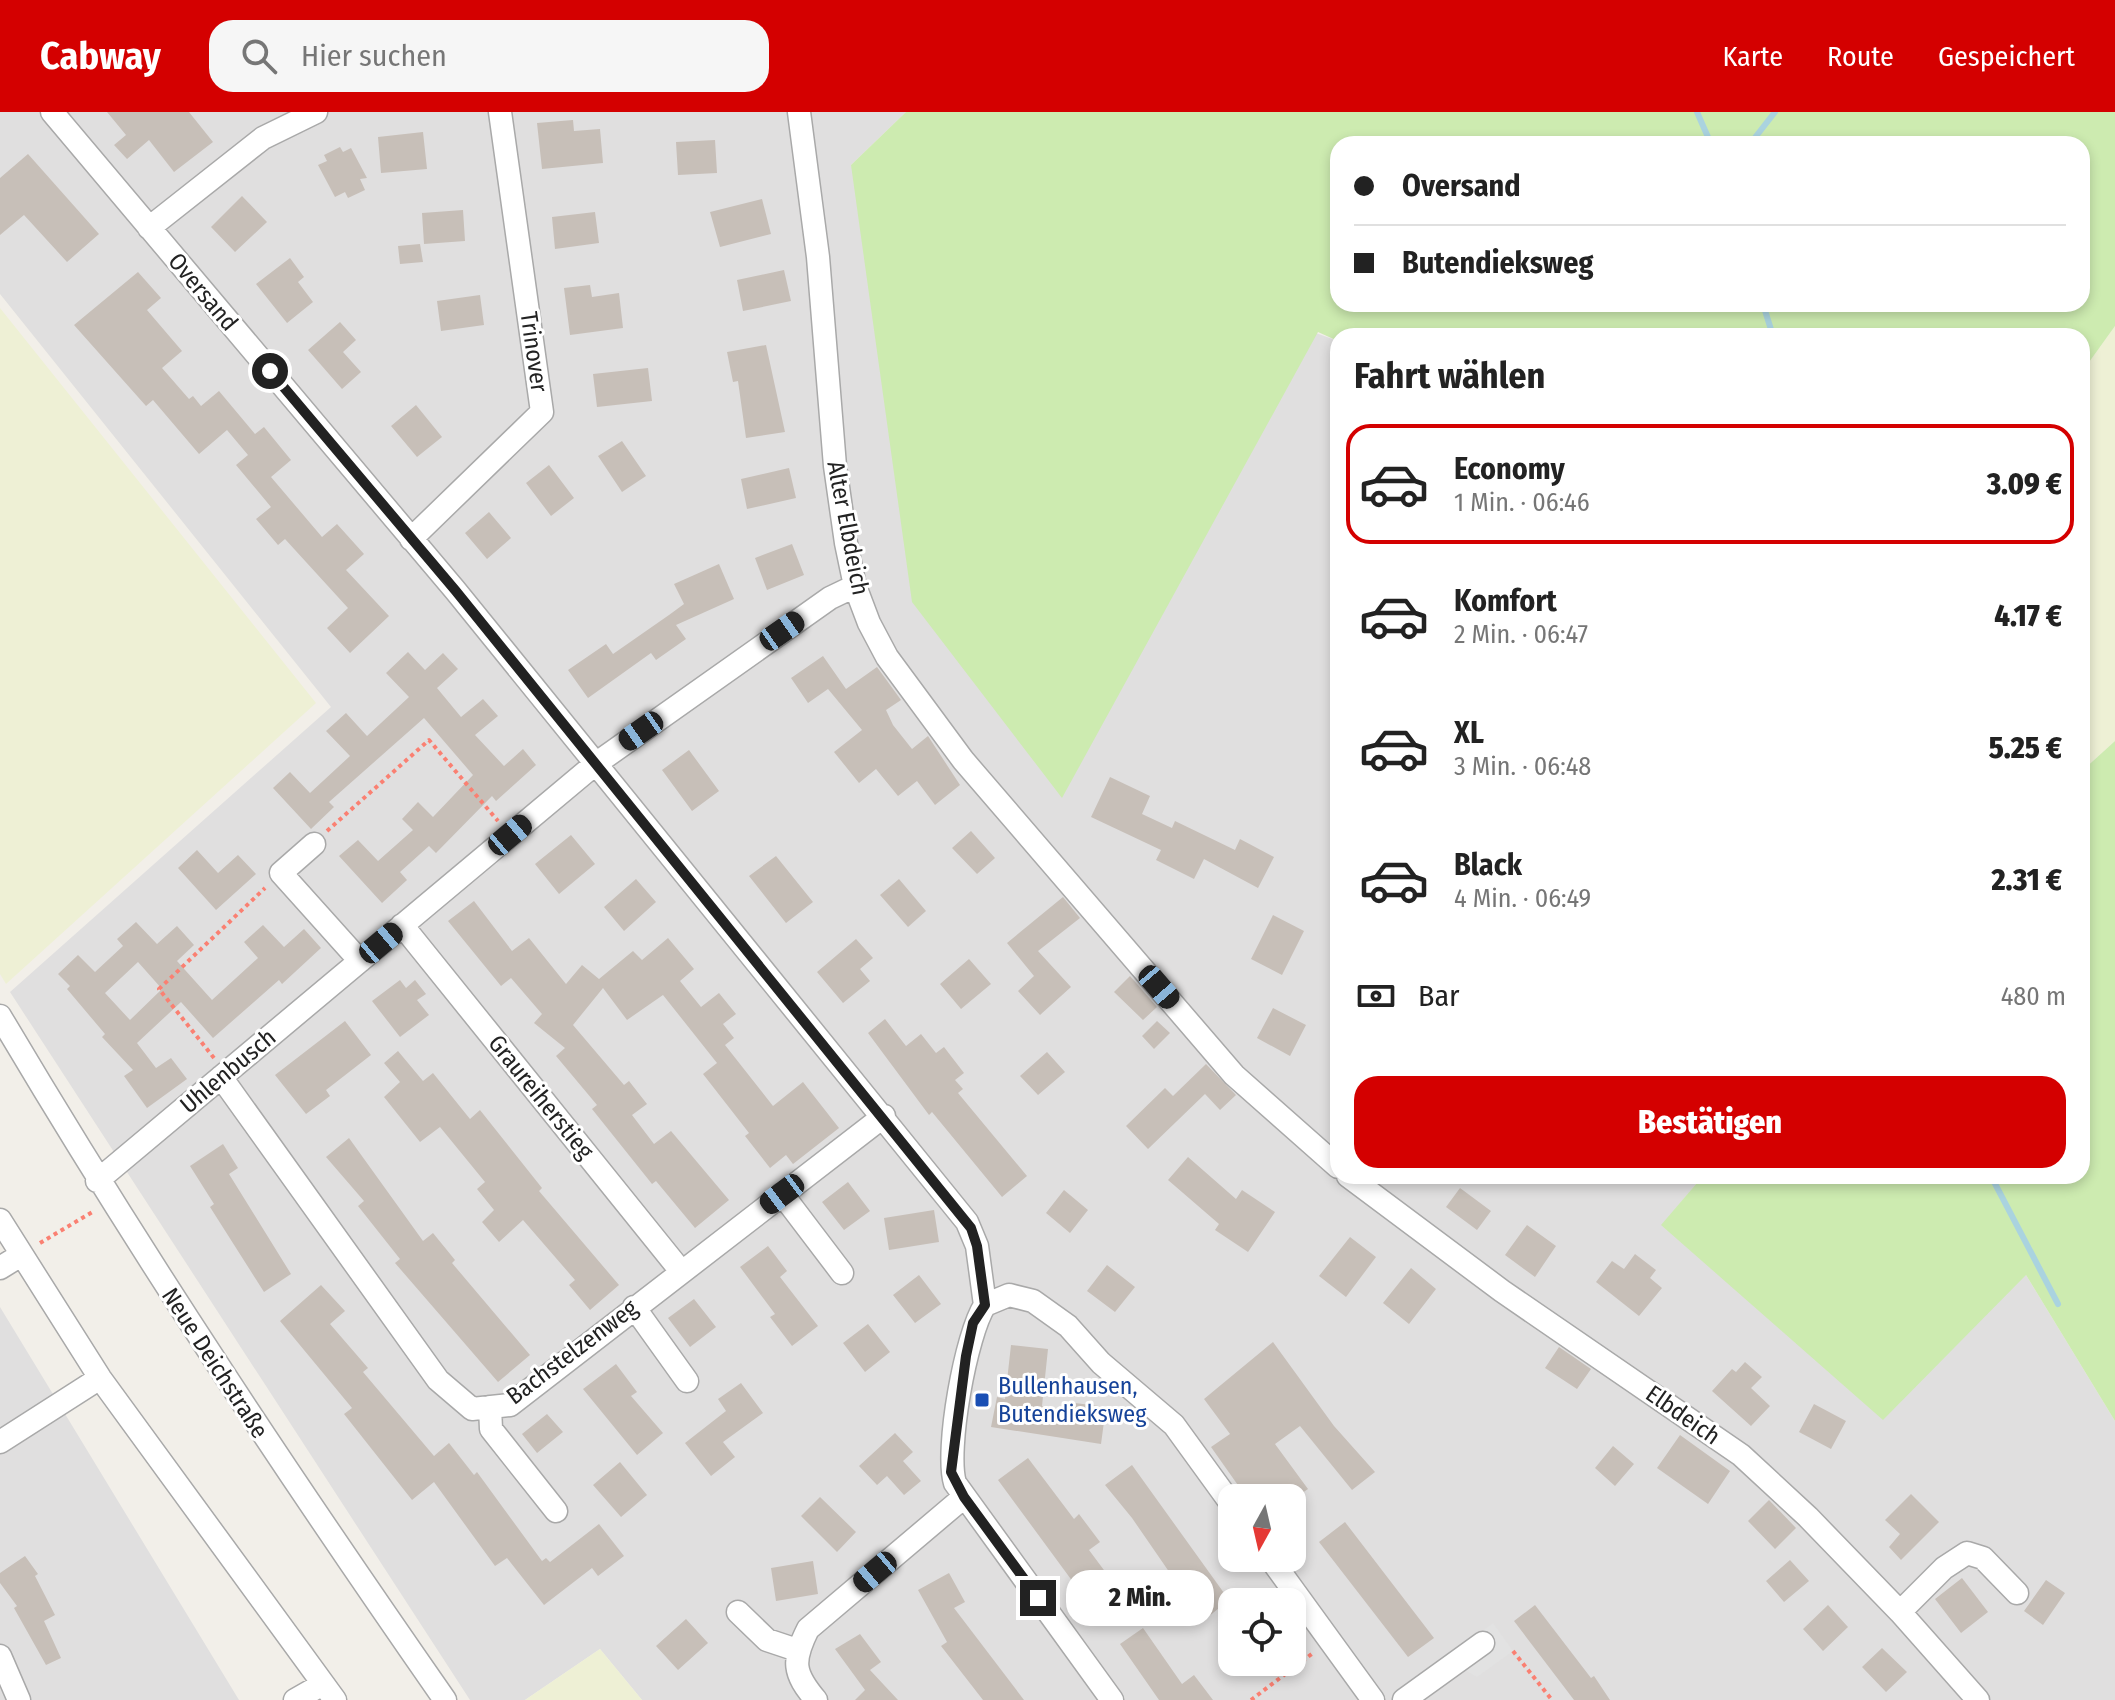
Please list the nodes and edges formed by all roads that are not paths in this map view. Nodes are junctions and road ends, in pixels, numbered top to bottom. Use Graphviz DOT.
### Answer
graph roads {
  1 [pos="52,112"];
  2 [pos="316,112"];
  3 [pos="500,112"];
  4 [pos="799,112"];
  5 [pos="149,228"];
  6 [pos="411,539"];
  7 [pos="855,586"];
  8 [pos="594,765"];
  9 [pos="314,844"];
  10 [pos="402,925"];
  11 [pos="360,961"];
  12 [pos="0,1016"];
  13 [pos="223,1075"];
  14 [pos="884,1116"];
  15 [pos="1330,1160"];
  16 [pos="97,1181"];
  17 [pos="1362,1184"];
  18 [pos="782,1194"];
  19 [pos="0,1220"];
  20 [pos="21,1255"];
  21 [pos="0,1268"];
  22 [pos="680,1270"];
  23 [pos="842,1273"];
  24 [pos="985,1305"];
  25 [pos="634,1307"];
  26 [pos="100,1378"];
  27 [pos="687,1381"];
  28 [pos="490,1407"];
  29 [pos="0,1442"];
  30 [pos="1218,1486"];
  31 [pos="964,1497"];
  32 [pos="556,1511"];
  33 [pos="1280,1572"];
  34 [pos="2017,1593"];
  35 [pos="738,1612"];
  36 [pos="1900,1612"];
  37 [pos="1483,1643"];
  38 [pos="797,1650"];
  39 [pos="0,1656"];
  40 [pos="329,1692"];
  41 [pos="19,1700"];
  42 [pos="295,1700"];
  43 [pos="445,1700"];
  44 [pos="816,1700"];
  45 [pos="1112,1700"];
  46 [pos="1373,1700"];
  47 [pos="1404,1700"];
  48 [pos="1978,1700"];
  1 -- 5 [label="street, Oversand"];
  2 -- 5 [label="street"];
  3 -- 6 [label="street, Trinover"];
  4 -- 7 [label="street, Alter Elbdeich"];
  5 -- 6 [label="street, Oversand"];
  6 -- 8 [label="street, Oversand"];
  7 -- 8 [label="street, Uhlenbusch"];
  7 -- 15 [label="street, Alter Elbdeich"];
  8 -- 10 [label="street, Uhlenbusch"];
  8 -- 14 [label="street, Oversand"];
  9 -- 11 [label="street"];
  10 -- 11 [label="street, Uhlenbusch"];
  10 -- 22 [label="street, Graureiherstieg"];
  11 -- 13 [label="street, Uhlenbusch"];
  12 -- 16 [label="street, Neue Deichstraße"];
  13 -- 16 [label="street, Uhlenbusch"];
  13 -- 28 [label="street, Bachstelzenweg"];
  14 -- 18 [label="street, Bachstelzenweg"];
  14 -- 24 [label="street, Oversand"];
  16 -- 43 [label="street, Neue Deichstraße"];
  17 -- 36 [label="street, Elbdeich"];
  18 -- 22 [label="street, Bachstelzenweg"];
  18 -- 23 [label="street"];
  19 -- 20 [label="street"];
  20 -- 21 [label="street"];
  20 -- 26 [label="street"];
  22 -- 25 [label="street, Bachstelzenweg"];
  24 -- 30 [label="street"];
  24 -- 31 [label="street"];
  25 -- 27 [label="street"];
  25 -- 28 [label="street, Bachstelzenweg"];
  26 -- 29 [label="street"];
  26 -- 40 [label="street"];
  28 -- 32 [label="street"];
  31 -- 38 [label="street"];
  31 -- 45 [label="street"];
  33 -- 46 [label="street"];
  34 -- 36 [label="street"];
  35 -- 38 [label="street"];
  36 -- 48 [label="street, Elbdeich"];
  37 -- 47 [label="street"];
  38 -- 44 [label="street"];
  39 -- 41 [label="street"];
  40 -- 42 [label="street"];
}
